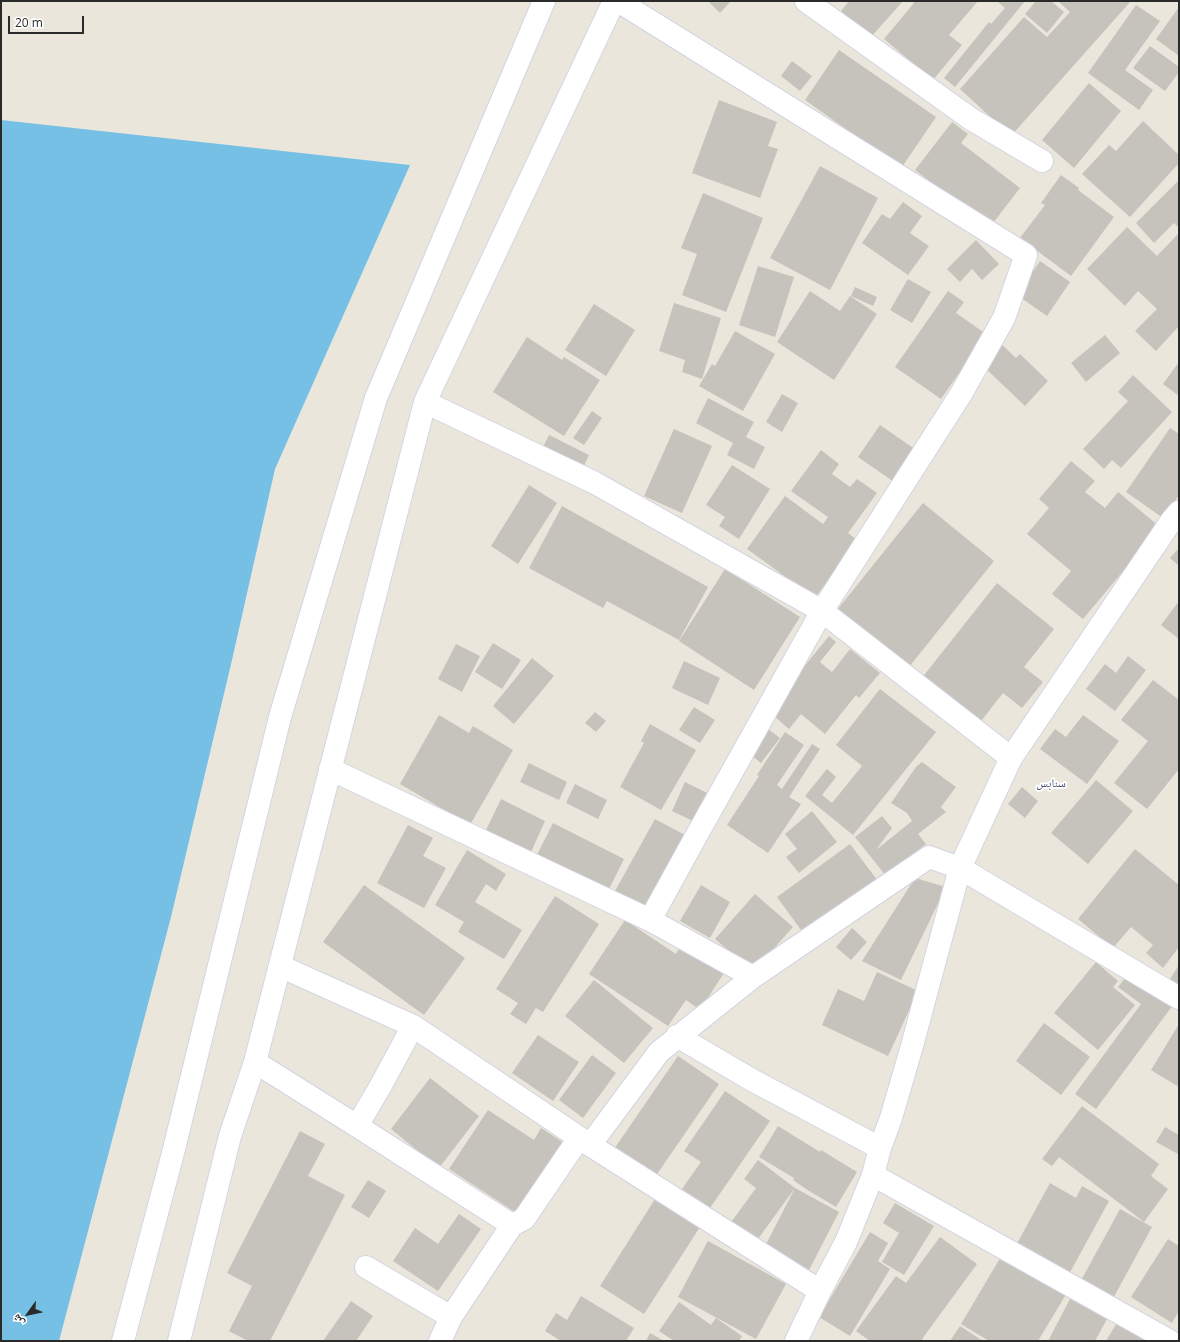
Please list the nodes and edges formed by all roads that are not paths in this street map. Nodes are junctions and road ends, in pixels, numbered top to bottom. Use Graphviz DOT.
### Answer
graph roads {
  1 [pos="544,1"];
  2 [pos="614,1"];
  3 [pos="618,1"];
  4 [pos="806,1"];
  5 [pos="1042,161"];
  6 [pos="425,402"];
  7 [pos="1179,512"];
  8 [pos="822,611"];
  9 [pos="1011,758"];
  10 [pos="330,769"];
  11 [pos="960,868"];
  12 [pos="650,920"];
  13 [pos="280,966"];
  14 [pos="753,977"];
  15 [pos="1179,998"];
  16 [pos="413,1026"];
  17 [pos="677,1036"];
  18 [pos="255,1062"];
  19 [pos="357,1126"];
  20 [pos="585,1142"];
  21 [pos="880,1148"];
  22 [pos="873,1175"];
  23 [pos="512,1225"];
  24 [pos="366,1267"];
  25 [pos="820,1291"];
  26 [pos="451,1317"];
  27 [pos="123,1341"];
  28 [pos="179,1341"];
  29 [pos="440,1341"];
  30 [pos="796,1341"];
  31 [pos="1170,1341"];
  1 -- 27 [label="street"];
  2 -- 6 [label="street"];
  3 -- 8 [label="street"];
  4 -- 5 [label="street"];
  6 -- 8 [label="street"];
  6 -- 10 [label="street"];
  7 -- 9 [label="street"];
  8 -- 9 [label="street"];
  8 -- 12 [label="street"];
  9 -- 11 [label="street"];
  10 -- 12 [label="street"];
  10 -- 13 [label="street"];
  11 -- 14 [label="street"];
  11 -- 15 [label="street"];
  11 -- 21 [label="street"];
  12 -- 14 [label="street"];
  13 -- 16 [label="street"];
  13 -- 18 [label="street"];
  14 -- 17 [label="street"];
  16 -- 19 [label="street"];
  16 -- 20 [label="street"];
  17 -- 20 [label="street"];
  17 -- 21 [label="street"];
  18 -- 19 [label="street"];
  18 -- 28 [label="street"];
  19 -- 23 [label="street"];
  20 -- 23 [label="street"];
  20 -- 25 [label="street"];
  21 -- 22 [label="street"];
  22 -- 25 [label="street"];
  22 -- 31 [label="street"];
  23 -- 26 [label="street"];
  24 -- 26 [label="street"];
  25 -- 30 [label="street"];
  26 -- 29 [label="street"];
}
